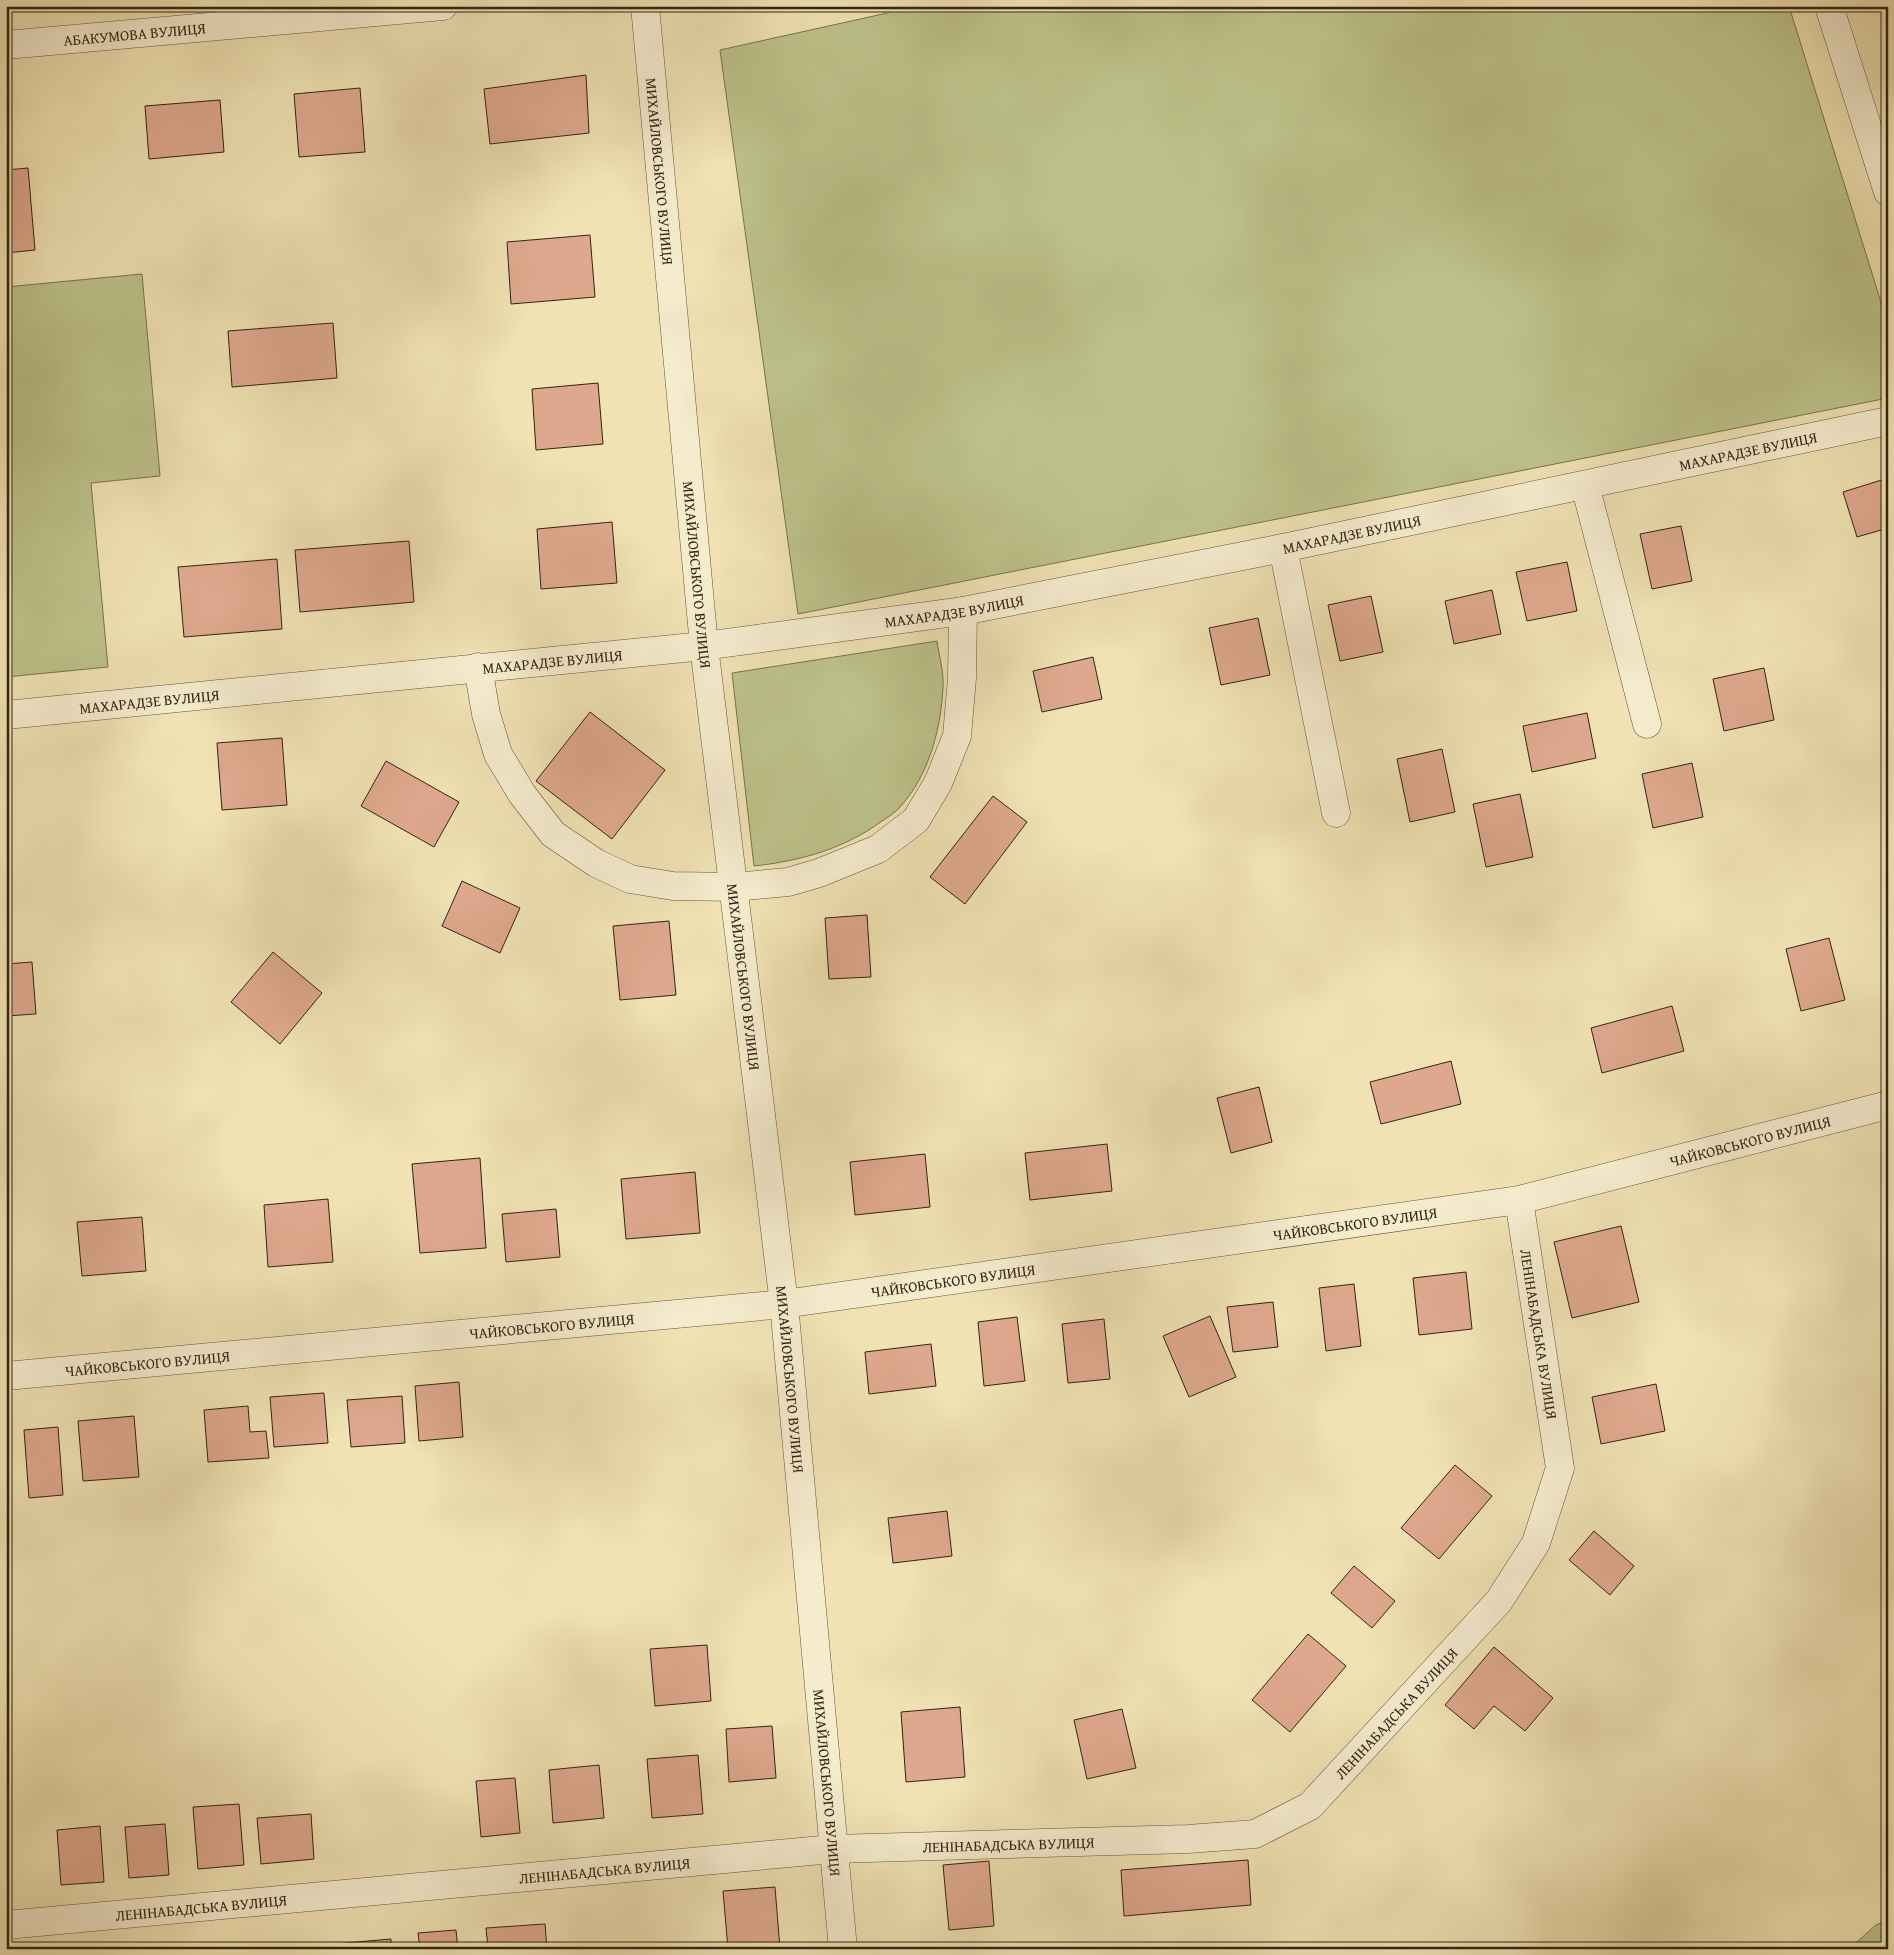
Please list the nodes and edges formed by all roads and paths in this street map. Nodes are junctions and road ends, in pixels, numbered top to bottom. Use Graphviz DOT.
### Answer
graph roads {
  1 [pos="443,6"];
  2 [pos="645,6"];
  3 [pos="1829,6"];
  4 [pos="6,45"];
  5 [pos="1888,192"];
  6 [pos="1888,421"];
  7 [pos="1585,485"];
  8 [pos="1284,548"];
  9 [pos="963,612"];
  10 [pos="704,646"];
  11 [pos="478,667"];
  12 [pos="6,715"];
  13 [pos="1647,724"];
  14 [pos="1336,813"];
  15 [pos="734,887"];
  16 [pos="1888,1105"];
  17 [pos="1519,1200"];
  18 [pos="784,1304"];
  19 [pos="6,1376"];
  20 [pos="833,1849"];
  21 [pos="6,1924"];
  22 [pos="843,1949"];
  1 -- 4 [label="street, АБАКУМОВА ВУЛИЦЯ"];
  2 -- 10 [label="street, МИХАЙЛОВСЬКОГО ВУЛИЦЯ"];
  3 -- 5 [label="street"];
  6 -- 7 [label="street, МАХАРАДЗЕ ВУЛИЦЯ"];
  7 -- 8 [label="street, МАХАРАДЗЕ ВУЛИЦЯ"];
  7 -- 13 [label="street"];
  8 -- 9 [label="street, МАХАРАДЗЕ ВУЛИЦЯ"];
  8 -- 14 [label="street"];
  9 -- 10 [label="street, МАХАРАДЗЕ ВУЛИЦЯ"];
  9 -- 15 [label="street"];
  10 -- 11 [label="street, МАХАРАДЗЕ ВУЛИЦЯ"];
  10 -- 15 [label="street, МИХАЙЛОВСЬКОГО ВУЛИЦЯ"];
  11 -- 12 [label="street, МАХАРАДЗЕ ВУЛИЦЯ"];
  11 -- 15 [label="street"];
  15 -- 18 [label="street, МИХАЙЛОВСЬКОГО ВУЛИЦЯ"];
  16 -- 17 [label="street, ЧАЙКОВСЬКОГО ВУЛИЦЯ"];
  17 -- 18 [label="street, ЧАЙКОВСЬКОГО ВУЛИЦЯ"];
  17 -- 20 [label="street, ЛЕНІНАБАДСЬКА ВУЛИЦЯ"];
  18 -- 19 [label="street, ЧАЙКОВСЬКОГО ВУЛИЦЯ"];
  18 -- 20 [label="street, МИХАЙЛОВСЬКОГО ВУЛИЦЯ"];
  20 -- 21 [label="street, ЛЕНІНАБАДСЬКА ВУЛИЦЯ"];
  20 -- 22 [label="street, МИХАЙЛОВСЬКОГО ВУЛИЦЯ"];
}
